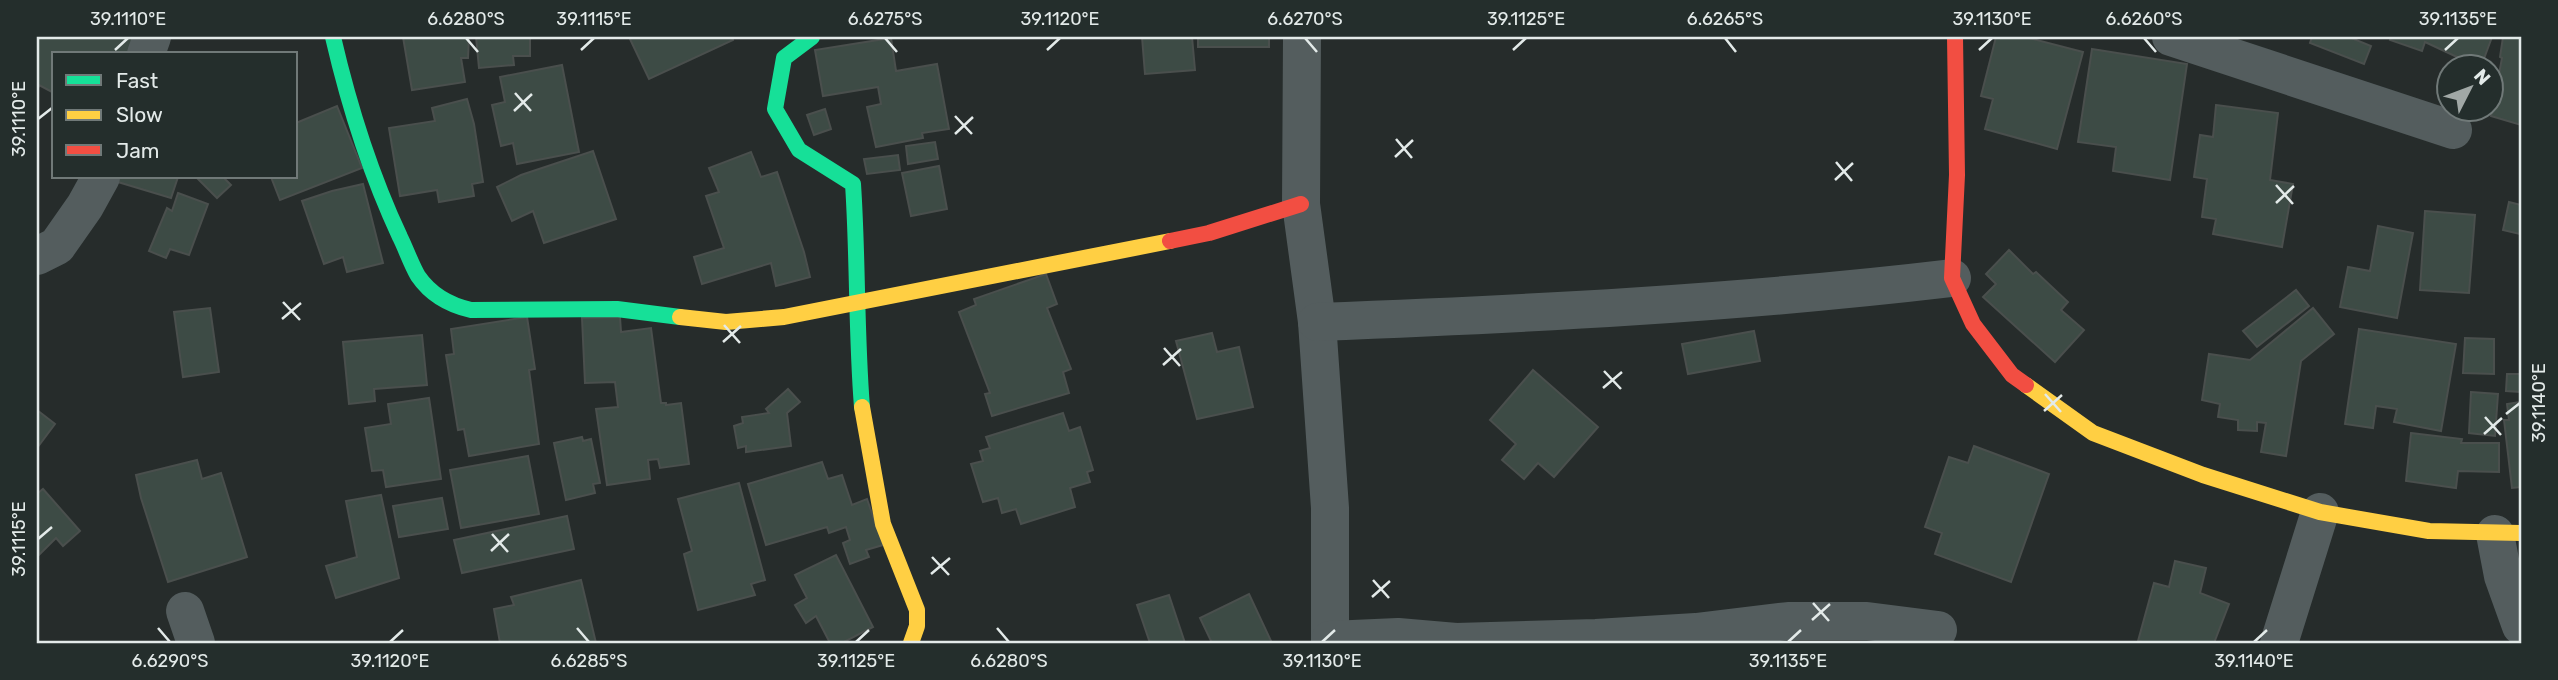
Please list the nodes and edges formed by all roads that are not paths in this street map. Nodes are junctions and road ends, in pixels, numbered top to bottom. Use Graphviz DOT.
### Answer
graph roads {
  1 [pos="333,37"];
  2 [pos="812,37"];
  3 [pos="1302,37"];
  4 [pos="1955,37"];
  5 [pos="2171,37"];
  6 [pos="2453,130"];
  7 [pos="100,178"];
  8 [pos="1301,204"];
  9 [pos="37,256"];
  10 [pos="1952,278"];
  11 [pos="858,302"];
  12 [pos="1317,322"];
  13 [pos="2320,512"];
  14 [pos="2508,533"];
  15 [pos="2521,626"];
  16 [pos="1938,630"];
  17 [pos="1330,641"];
  18 [pos="911,643"];
  19 [pos="2279,643"];
  1 -- 11 [label="street"];
  2 -- 11 [label="street"];
  3 -- 8 [label="street"];
  4 -- 10 [label="street"];
  5 -- 6 [label="street"];
  7 -- 9 [label="street"];
  8 -- 11 [label="street"];
  8 -- 12 [label="street"];
  10 -- 12 [label="street"];
  10 -- 13 [label="street"];
  11 -- 18 [label="street"];
  12 -- 17 [label="street"];
  13 -- 14 [label="street"];
  13 -- 19 [label="street"];
  14 -- 15 [label="street"];
  16 -- 17 [label="street"];
}
